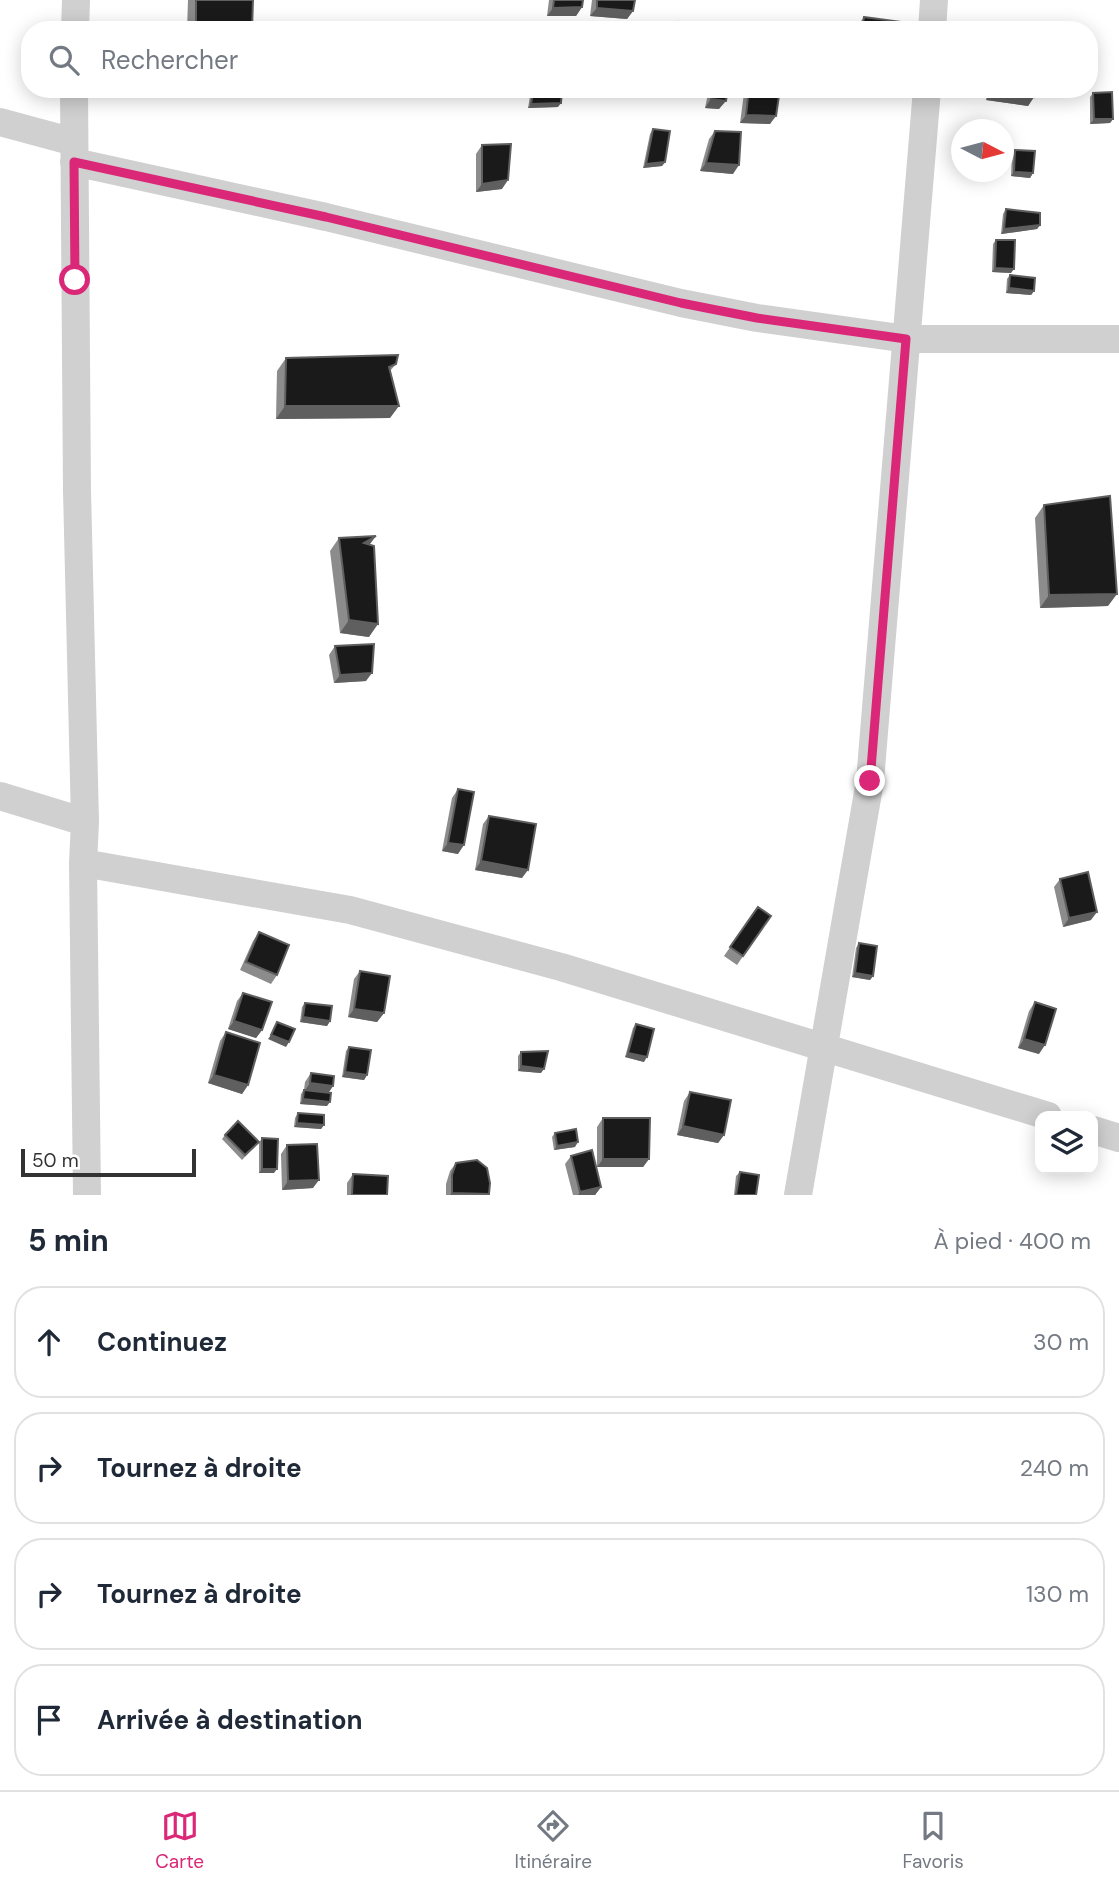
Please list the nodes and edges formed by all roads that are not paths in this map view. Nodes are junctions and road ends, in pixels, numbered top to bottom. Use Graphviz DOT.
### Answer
graph roads {
  1 [pos="76,0"];
  2 [pos="934,0"];
  3 [pos="75,21"];
  4 [pos="933,21"];
  5 [pos="74,98"];
  6 [pos="926,98"];
  7 [pos="0,122"];
  8 [pos="74,152"];
  9 [pos="906,339"];
  10 [pos="1119,340"];
  11 [pos="0,796"];
  12 [pos="85,822"];
  13 [pos="83,863"];
  14 [pos="824,1048"];
  15 [pos="1035,1112"];
  16 [pos="1098,1132"];
  17 [pos="1119,1138"];
  18 [pos="86,1195"];
  19 [pos="797,1195"];
  1 -- 3 [label="street"];
  2 -- 4 [label="street"];
  5 -- 8 [label="street"];
  6 -- 9 [label="street"];
  7 -- 8 [label="street"];
  8 -- 9 [label="street"];
  8 -- 12 [label="street"];
  9 -- 10 [label="street"];
  9 -- 14 [label="street"];
  11 -- 12 [label="street"];
  12 -- 13 [label="street"];
  13 -- 14 [label="street"];
  13 -- 18 [label="street"];
  14 -- 15 [label="street"];
  14 -- 19 [label="street"];
  16 -- 17 [label="street"];
}
